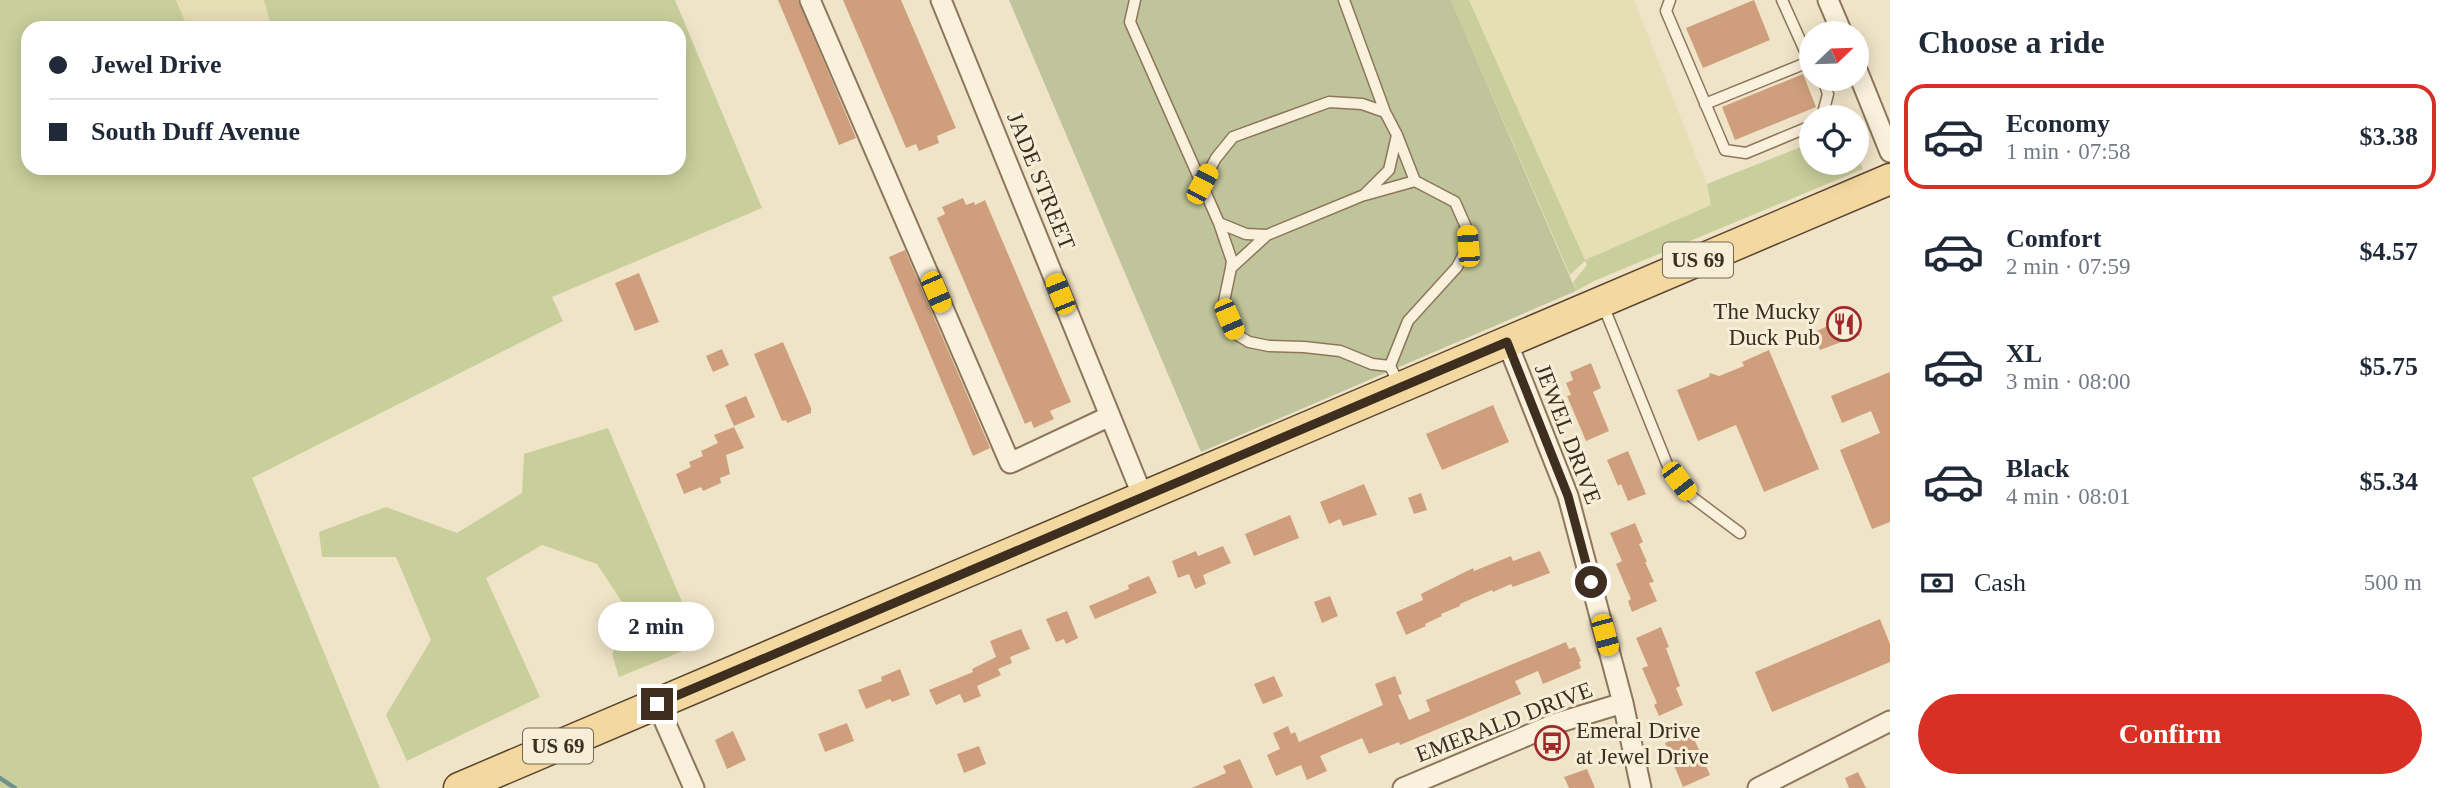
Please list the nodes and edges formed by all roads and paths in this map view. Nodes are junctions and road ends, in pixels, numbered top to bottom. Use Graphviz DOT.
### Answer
graph roads {
  1 [pos="810,0"];
  2 [pos="941,0"];
  3 [pos="1135,0"];
  4 [pos="1344,0"];
  5 [pos="1670,0"];
  6 [pos="1782,0"];
  7 [pos="1828,0"];
  8 [pos="1837,21"];
  9 [pos="1799,38"];
  10 [pos="1799,66"];
  11 [pos="1865,91"];
  12 [pos="1705,104"];
  13 [pos="1385,112"];
  14 [pos="1799,131"];
  15 [pos="1397,135"];
  16 [pos="1890,152"];
  17 [pos="1890,179"];
  18 [pos="1415,181"];
  19 [pos="1202,184"];
  20 [pos="1364,195"];
  21 [pos="1219,223"];
  22 [pos="1267,236"];
  23 [pos="1231,268"];
  24 [pos="1601,301"];
  25 [pos="1507,342"];
  26 [pos="1396,377"];
  27 [pos="1110,416"];
  28 [pos="1143,498"];
  29 [pos="1740,533"];
  30 [pos="1623,703"];
  31 [pos="657,704"];
  32 [pos="1888,726"];
  33 [pos="459,788"];
  34 [pos="694,788"];
  35 [pos="1403,788"];
  36 [pos="1641,788"];
  37 [pos="1758,788"];
  1 -- 27 [label="street"];
  2 -- 27 [label="street, JADE STREET"];
  3 -- 19 [label="lane"];
  4 -- 13 [label="lane"];
  5 -- 12 [label="lane"];
  6 -- 9 [label="lane"];
  7 -- 8 [label="street"];
  10 -- 12 [label="lane"];
  11 -- 16 [label="street"];
  12 -- 14 [label="lane"];
  13 -- 15 [label="lane"];
  13 -- 19 [label="lane"];
  15 -- 18 [label="lane"];
  15 -- 20 [label="lane"];
  17 -- 24 [label="main road, US 69"];
  18 -- 20 [label="lane"];
  18 -- 26 [label="lane"];
  19 -- 21 [label="lane"];
  20 -- 22 [label="lane"];
  21 -- 22 [label="lane"];
  21 -- 23 [label="lane"];
  22 -- 23 [label="lane"];
  23 -- 26 [label="lane"];
  24 -- 25 [label="main road, US 69"];
  24 -- 29 [label="lane"];
  25 -- 26 [label="main road, US 69"];
  25 -- 30 [label="street, JEWEL DRIVE"];
  26 -- 28 [label="main road, US 69"];
  27 -- 28 [label="street, JADE STREET"];
  28 -- 31 [label="main road, US 69"];
  30 -- 35 [label="street, EMERALD DRIVE"];
  30 -- 36 [label="street, JEWEL DRIVE"];
  31 -- 33 [label="main road, US 69"];
  31 -- 34 [label="street"];
  32 -- 37 [label="street"];
}
